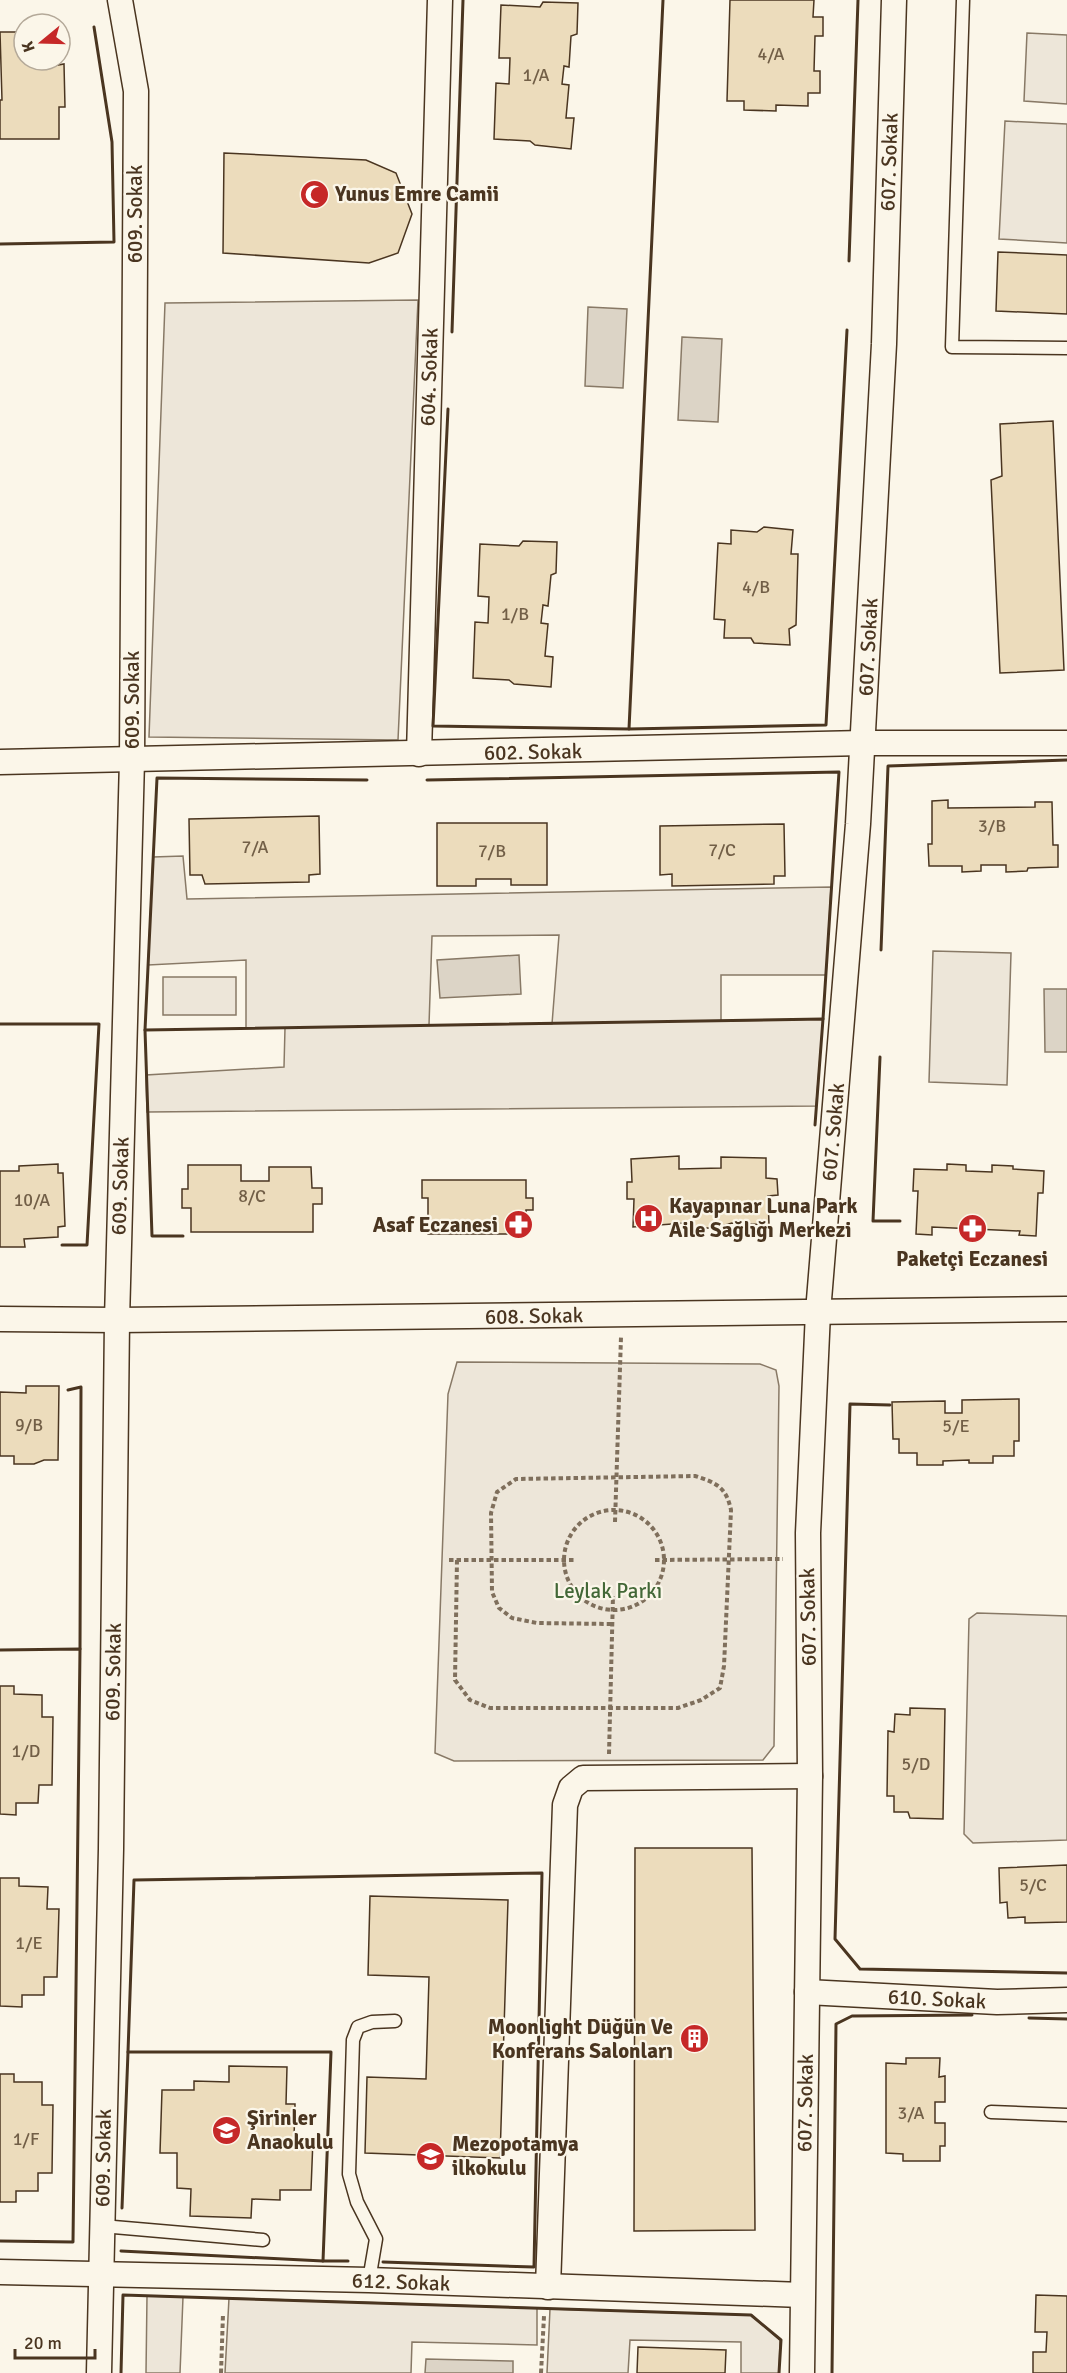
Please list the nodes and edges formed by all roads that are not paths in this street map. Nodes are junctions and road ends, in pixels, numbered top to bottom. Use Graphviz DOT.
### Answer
graph roads {
  1 [pos="120,0"];
  2 [pos="440,0"];
  3 [pos="894,0"];
  4 [pos="963,0"];
  5 [pos="1067,348"];
  6 [pos="862,743"];
  7 [pos="1067,743"];
  8 [pos="419,754"];
  9 [pos="132,760"];
  10 [pos="0,762"];
  11 [pos="1067,1309"];
  12 [pos="818,1312"];
  13 [pos="0,1319"];
  14 [pos="117,1320"];
  15 [pos="810,1776"];
  16 [pos="807,1992"];
  17 [pos="1067,2000"];
  18 [pos="395,2021"];
  19 [pos="991,2112"];
  20 [pos="1067,2115"];
  21 [pos="102,2226"];
  22 [pos="262,2240"];
  23 [pos="0,2272"];
  24 [pos="100,2274"];
  25 [pos="369,2280"];
  26 [pos="548,2287"];
  27 [pos="802,2295"];
  28 [pos="99,2373"];
  29 [pos="802,2373"];
  1 -- 9 [label="street, 609. Sokak"];
  2 -- 8 [label="street, 604. Sokak"];
  3 -- 6 [label="street, 607. Sokak"];
  4 -- 5 [label="lane"];
  6 -- 7 [label="street, 602. Sokak"];
  6 -- 8 [label="street, 602. Sokak"];
  6 -- 12 [label="street, 607. Sokak"];
  8 -- 9 [label="street, 602. Sokak"];
  9 -- 10 [label="street, 602. Sokak"];
  9 -- 14 [label="street, 609. Sokak"];
  11 -- 12 [label="street, 608. Sokak"];
  12 -- 14 [label="street, 608. Sokak"];
  12 -- 15 [label="street, 607. Sokak"];
  13 -- 14 [label="street, 608. Sokak"];
  14 -- 21 [label="street, 609. Sokak"];
  15 -- 16 [label="street, 607. Sokak"];
  15 -- 26 [label="street"];
  16 -- 17 [label="street, 610. Sokak"];
  16 -- 27 [label="street, 607. Sokak"];
  18 -- 25 [label="lane"];
  19 -- 20 [label="lane"];
  21 -- 22 [label="lane"];
  21 -- 24 [label="street, 609. Sokak"];
  23 -- 24 [label="street, 612. Sokak"];
  24 -- 25 [label="street, 612. Sokak"];
  24 -- 28 [label="street, 609. Sokak"];
  25 -- 26 [label="street, 612. Sokak"];
  26 -- 27 [label="street, 612. Sokak"];
  27 -- 29 [label="street, 607. Sokak"];
}
